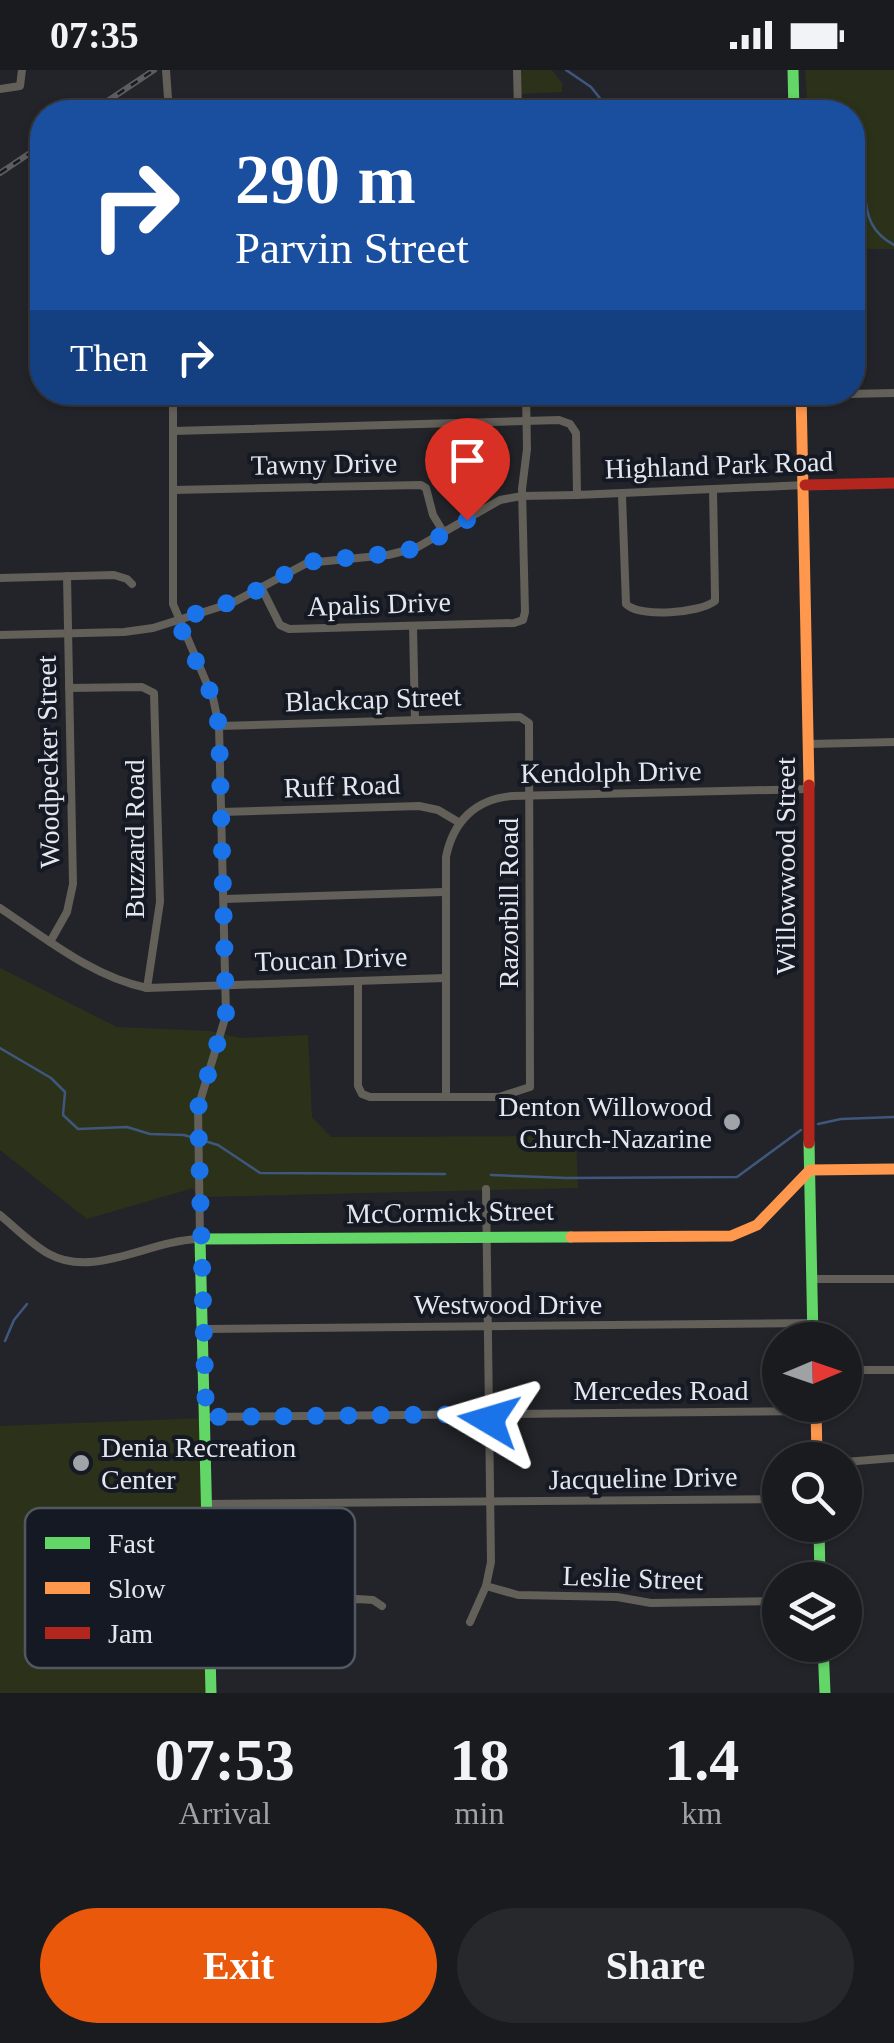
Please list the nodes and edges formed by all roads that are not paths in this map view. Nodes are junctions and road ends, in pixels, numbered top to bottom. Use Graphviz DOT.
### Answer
graph roads {
  1 [pos="22,70"];
  2 [pos="166,70"];
  3 [pos="517,70"];
  4 [pos="793,70"];
  5 [pos="0,89"];
  6 [pos="167,100"];
  7 [pos="518,100"];
  8 [pos="794,100"];
  9 [pos="865,392"];
  10 [pos="894,392"];
  11 [pos="173,405"];
  12 [pos="526,405"];
  13 [pos="802,405"];
  14 [pos="527,421"];
  15 [pos="173,431"];
  16 [pos="894,483"];
  17 [pos="804,485"];
  18 [pos="172,490"];
  19 [pos="713,490"];
  20 [pos="622,494"];
  21 [pos="577,495"];
  22 [pos="522,496"];
  23 [pos="444,533"];
  24 [pos="67,576"];
  25 [pos="0,578"];
  26 [pos="132,584"];
  27 [pos="261,587"];
  28 [pos="177,620"];
  29 [pos="412,626"];
  30 [pos="68,633"];
  31 [pos="0,635"];
  32 [pos="70,688"];
  33 [pos="416,720"];
  34 [pos="527,720"];
  35 [pos="219,726"];
  36 [pos="894,742"];
  37 [pos="809,744"];
  38 [pos="810,790"];
  39 [pos="530,796"];
  40 [pos="221,812"];
  41 [pos="460,823"];
  42 [pos="444,892"];
  43 [pos="224,899"];
  44 [pos="0,908"];
  45 [pos="50,942"];
  46 [pos="445,978"];
  47 [pos="358,981"];
  48 [pos="226,984"];
  49 [pos="147,988"];
  50 [pos="446,1097"];
  51 [pos="894,1169"];
  52 [pos="810,1170"];
  53 [pos="486,1190"];
  54 [pos="787,1194"];
  55 [pos="810,1206"];
  56 [pos="0,1215"];
  57 [pos="487,1237"];
  58 [pos="200,1240"];
  59 [pos="894,1279"];
  60 [pos="811,1280"];
  61 [pos="813,1322"];
  62 [pos="762,1323"];
  63 [pos="488,1325"];
  64 [pos="204,1328"];
  65 [pos="862,1370"];
  66 [pos="894,1370"];
  67 [pos="762,1409"];
  68 [pos="489,1414"];
  69 [pos="206,1417"];
  70 [pos="894,1458"];
  71 [pos="862,1461"];
  72 [pos="762,1499"];
  73 [pos="490,1502"];
  74 [pos="207,1504"];
  75 [pos="207,1508"];
  76 [pos="486,1586"];
  77 [pos="355,1599"];
  78 [pos="762,1601"];
  79 [pos="382,1606"];
  80 [pos="470,1622"];
  81 [pos="824,1662"];
  82 [pos="211,1668"];
  83 [pos="212,1693"];
  84 [pos="826,1693"];
  1 -- 5 [label="street"];
  2 -- 6 [label="street"];
  3 -- 7 [label="street"];
  4 -- 8 [label="street"];
  9 -- 10 [label="street"];
  11 -- 15 [label="street"];
  12 -- 14 [label="street"];
  13 -- 17 [label="street, Willowwood Street"];
  14 -- 15 [label="street, Highland Park Road"];
  14 -- 21 [label="street, Highland Park Road"];
  14 -- 22 [label="street"];
  15 -- 18 [label="street"];
  16 -- 17 [label="street, Highland Park Road"];
  17 -- 19 [label="street, Highland Park Road"];
  17 -- 37 [label="street, Willowwood Street"];
  18 -- 23 [label="street, Tawny Drive"];
  18 -- 28 [label="street"];
  19 -- 20 [label="street, Highland Park Road"];
  19 -- 20 [label="street"];
  20 -- 21 [label="street, Highland Park Road"];
  21 -- 22 [label="street"];
  22 -- 23 [label="street"];
  22 -- 29 [label="street, Apalis Drive"];
  23 -- 27 [label="street"];
  24 -- 25 [label="street"];
  24 -- 26 [label="street"];
  24 -- 30 [label="street, Woodpecker Street"];
  27 -- 28 [label="street"];
  27 -- 29 [label="street, Apalis Drive"];
  28 -- 30 [label="street"];
  28 -- 35 [label="street"];
  29 -- 33 [label="street"];
  30 -- 31 [label="street"];
  30 -- 32 [label="street, Woodpecker Street"];
  32 -- 45 [label="street, Woodpecker Street"];
  32 -- 49 [label="street, Buzzard Road"];
  33 -- 34 [label="street, Blackcap Street"];
  33 -- 35 [label="street, Blackcap Street"];
  34 -- 39 [label="street, Razorbill Road"];
  35 -- 40 [label="street"];
  36 -- 37 [label="street"];
  37 -- 38 [label="street, Willowwood Street"];
  38 -- 39 [label="street, Kendolph Drive"];
  38 -- 52 [label="street, Willowwood Street"];
  39 -- 41 [label="street, Kendolph Drive"];
  39 -- 50 [label="street, Razorbill Road"];
  40 -- 41 [label="street, Ruff Road"];
  40 -- 43 [label="street"];
  41 -- 42 [label="street"];
  42 -- 43 [label="street"];
  42 -- 46 [label="street"];
  43 -- 48 [label="street"];
  44 -- 45 [label="street, Toucan Drive"];
  45 -- 49 [label="street, Toucan Drive"];
  46 -- 47 [label="street, Toucan Drive"];
  46 -- 50 [label="street"];
  47 -- 48 [label="street, Toucan Drive"];
  47 -- 50 [label="street"];
  48 -- 49 [label="street, Toucan Drive"];
  48 -- 58 [label="street"];
  51 -- 52 [label="street"];
  52 -- 54 [label="street, McCormick Street"];
  52 -- 55 [label="street, Willowwood Street"];
  53 -- 57 [label="street"];
  54 -- 55 [label="street"];
  54 -- 57 [label="street, McCormick Street"];
  55 -- 60 [label="street, Willowwood Street"];
  56 -- 58 [label="street, McCormick Street"];
  57 -- 58 [label="street, McCormick Street"];
  57 -- 63 [label="street"];
  58 -- 64 [label="street"];
  59 -- 60 [label="street"];
  60 -- 61 [label="street, Willowwood Street"];
  62 -- 63 [label="street, Westwood Drive"];
  63 -- 64 [label="street, Westwood Drive"];
  63 -- 68 [label="street"];
  64 -- 69 [label="street"];
  65 -- 66 [label="street"];
  67 -- 68 [label="street, Mercedes Road"];
  68 -- 69 [label="street, Mercedes Road"];
  68 -- 73 [label="street"];
  69 -- 74 [label="street"];
  70 -- 71 [label="street"];
  72 -- 73 [label="street, Jacqueline Drive"];
  73 -- 74 [label="street, Jacqueline Drive"];
  73 -- 76 [label="street"];
  74 -- 75 [label="street"];
  76 -- 78 [label="street, Leslie Street"];
  76 -- 80 [label="street"];
  77 -- 79 [label="street"];
  81 -- 84 [label="street"];
  82 -- 83 [label="street"];
}
